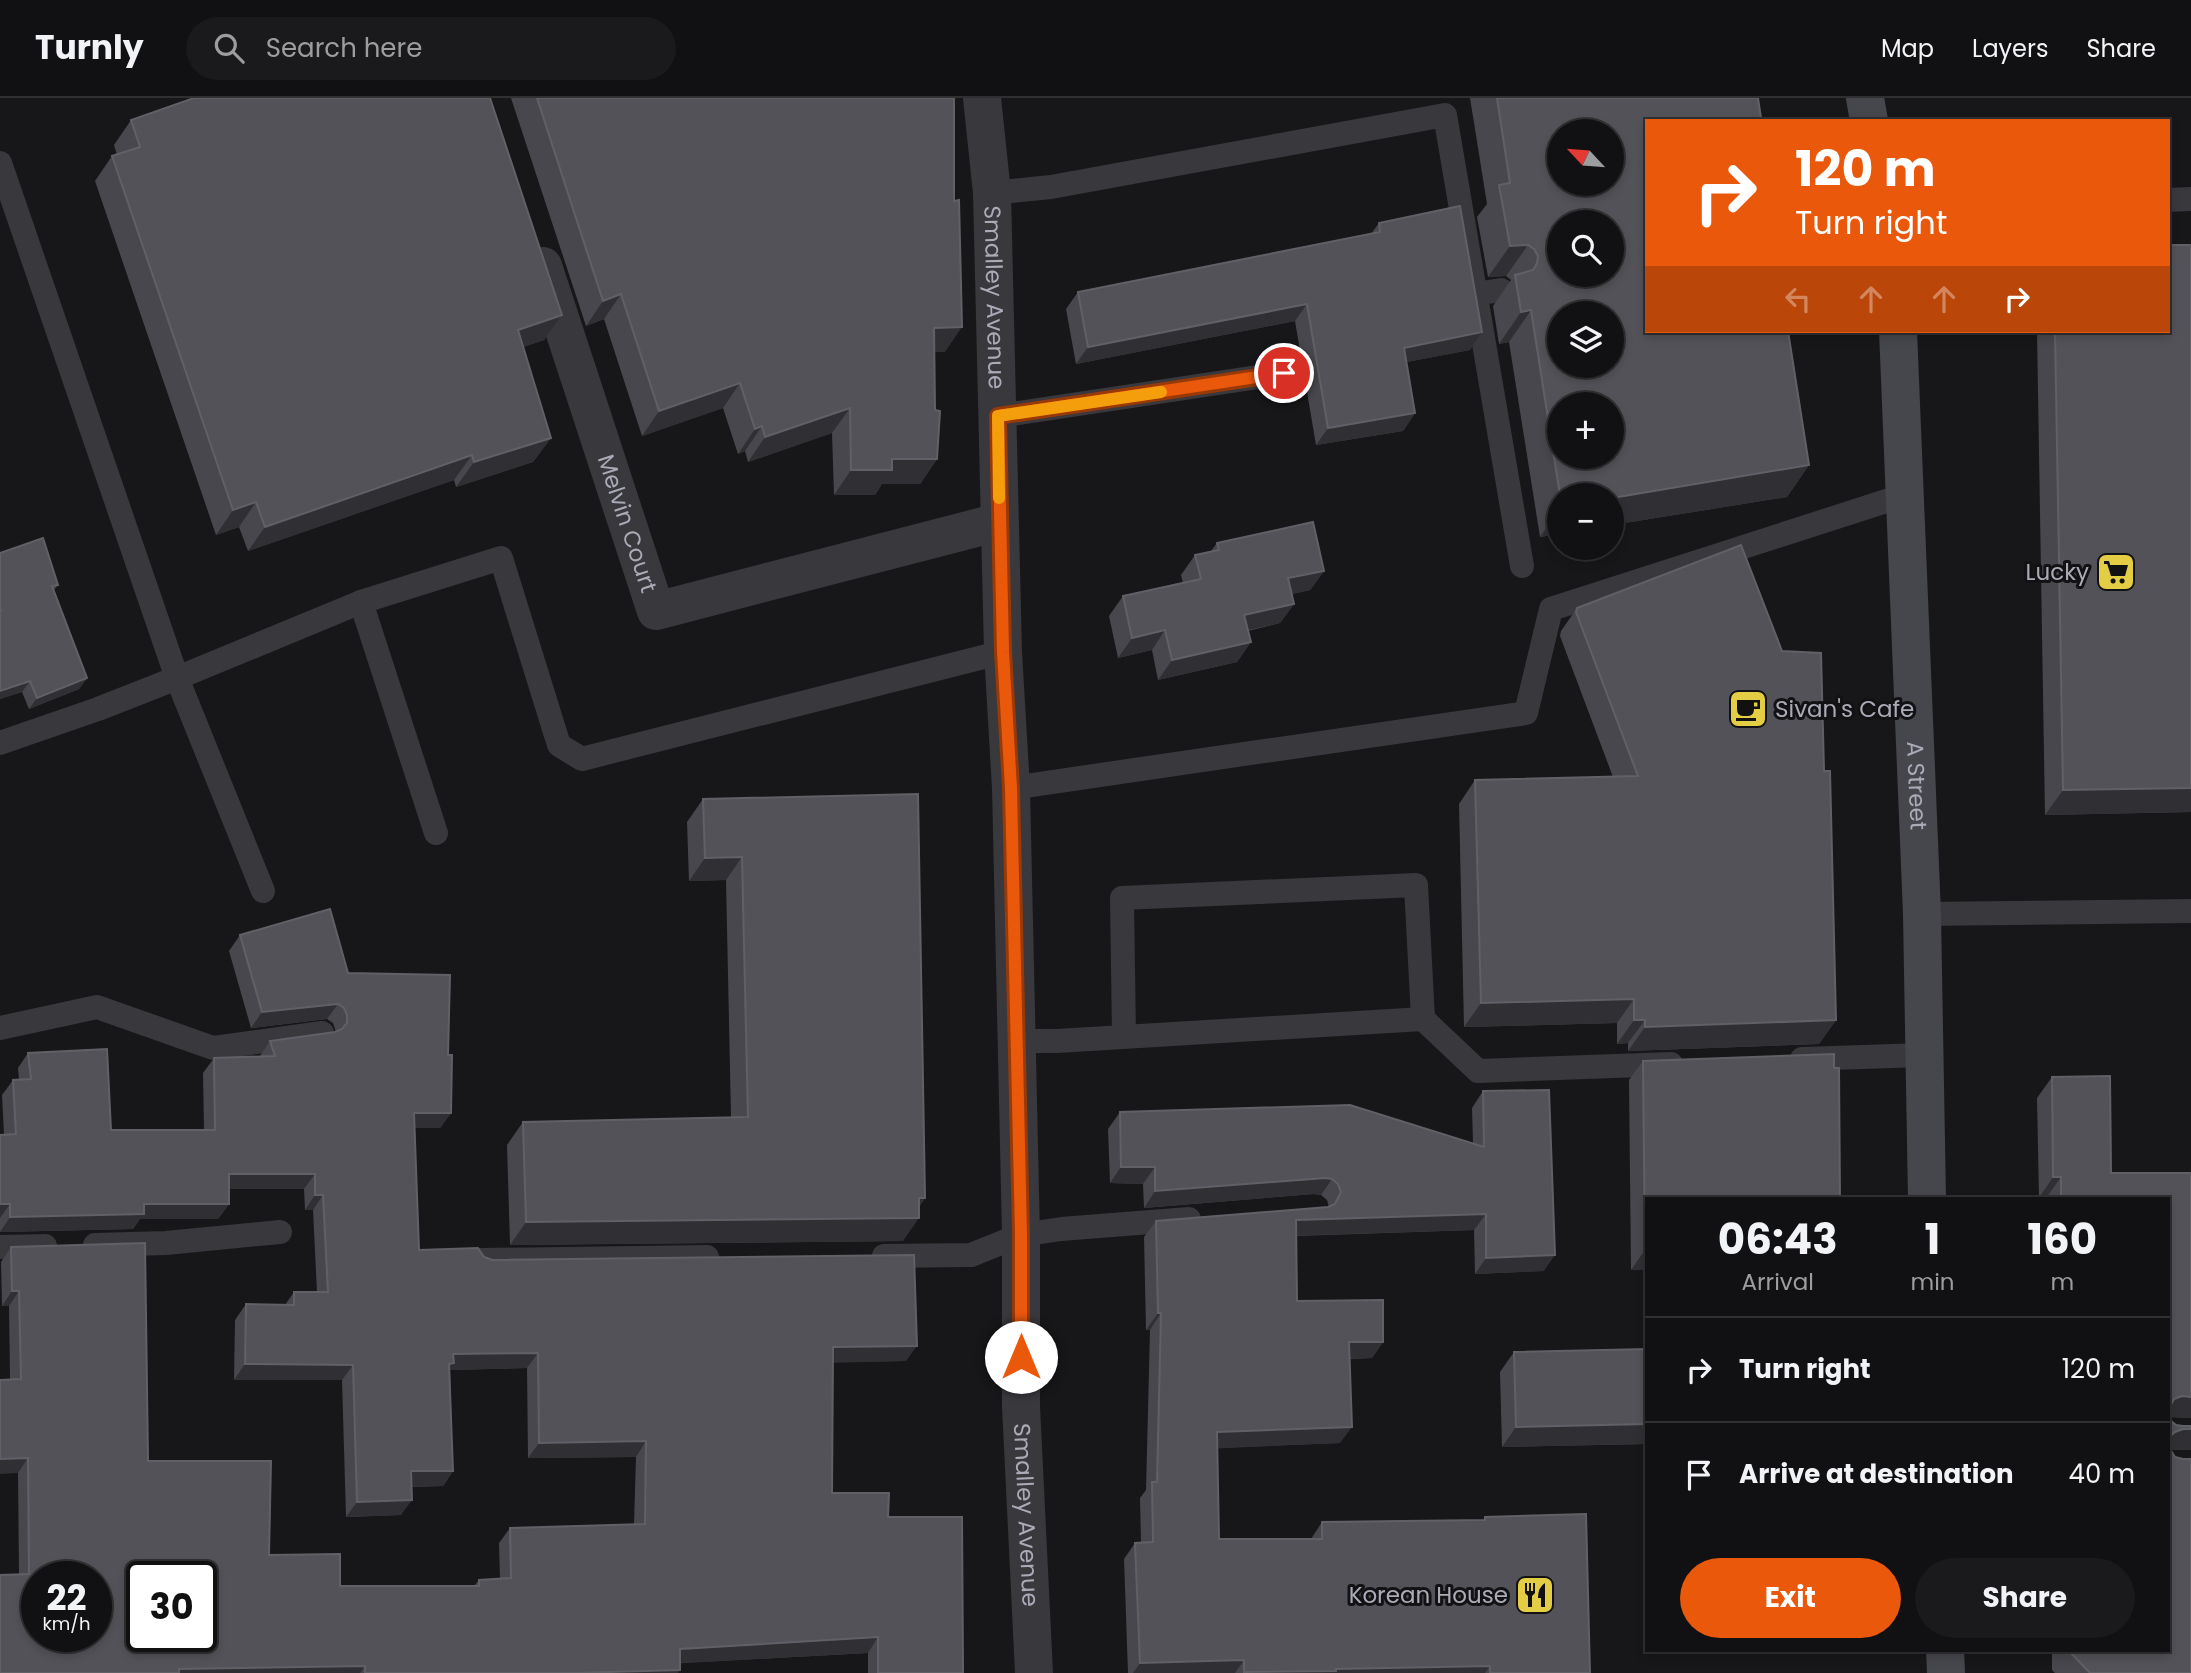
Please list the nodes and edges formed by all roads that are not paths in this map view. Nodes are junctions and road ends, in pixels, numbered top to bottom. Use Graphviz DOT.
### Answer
graph roads {
  1 [pos="982,98"];
  2 [pos="1865,98"];
  3 [pos="1869,119"];
  4 [pos="0,163"];
  5 [pos="992,193"];
  6 [pos="2191,199"];
  7 [pos="2170,200"];
  8 [pos="531,230"];
  9 [pos="1501,290"];
  10 [pos="1475,294"];
  11 [pos="1898,333"];
  12 [pos="1284,373"];
  13 [pos="998,416"];
  14 [pos="1905,495"];
  15 [pos="999,522"];
  16 [pos="1522,566"];
  17 [pos="361,602"];
  18 [pos="1003,652"];
  19 [pos="177,678"];
  20 [pos="0,743"];
  21 [pos="1011,788"];
  22 [pos="436,833"];
  23 [pos="263,891"];
  24 [pos="2191,911"];
  25 [pos="1922,914"];
  26 [pos="1423,1019"];
  27 [pos="0,1028"];
  28 [pos="322,1033"];
  29 [pos="1124,1036"];
  30 [pos="1016,1041"];
  31 [pos="1924,1055"];
  32 [pos="1775,1060"];
  33 [pos="1694,1063"];
  34 [pos="1927,1197"];
  35 [pos="1208,1217"];
  36 [pos="280,1232"];
  37 [pos="1021,1235"];
  38 [pos="0,1247"];
  39 [pos="859,1256"];
  40 [pos="733,1257"];
  41 [pos="481,1260"];
  42 [pos="1945,1652"];
  43 [pos="1034,1673"];
  44 [pos="1945,1673"];
  1 -- 5 [label="street, Smalley Avenue"];
  2 -- 3 [label="main road"];
  4 -- 19 [label="lane"];
  5 -- 10 [label="lane"];
  5 -- 13 [label="street, Smalley Avenue"];
  6 -- 7 [label="lane"];
  8 -- 15 [label="street, Melvin Court"];
  9 -- 10 [label="lane"];
  10 -- 16 [label="lane"];
  11 -- 14 [label="main road, A Street"];
  12 -- 13 [label="lane"];
  13 -- 15 [label="street, Smalley Avenue"];
  14 -- 21 [label="lane"];
  14 -- 25 [label="main road, A Street"];
  15 -- 18 [label="street, Smalley Avenue"];
  17 -- 18 [label="lane"];
  17 -- 19 [label="lane"];
  17 -- 22 [label="lane"];
  18 -- 21 [label="street, Smalley Avenue"];
  19 -- 20 [label="lane"];
  19 -- 23 [label="lane"];
  21 -- 30 [label="street, Smalley Avenue"];
  24 -- 25 [label="lane"];
  25 -- 31 [label="main road, A Street"];
  26 -- 29 [label="lane"];
  26 -- 29 [label="lane"];
  26 -- 33 [label="lane"];
  27 -- 28 [label="lane"];
  29 -- 30 [label="lane"];
  30 -- 37 [label="street, Smalley Avenue"];
  31 -- 32 [label="lane"];
  31 -- 34 [label="main road, A Street"];
  35 -- 37 [label="lane"];
  36 -- 38 [label="lane"];
  37 -- 39 [label="lane"];
  37 -- 43 [label="street, Smalley Avenue"];
  40 -- 41 [label="lane"];
  42 -- 44 [label="main road"];
}
